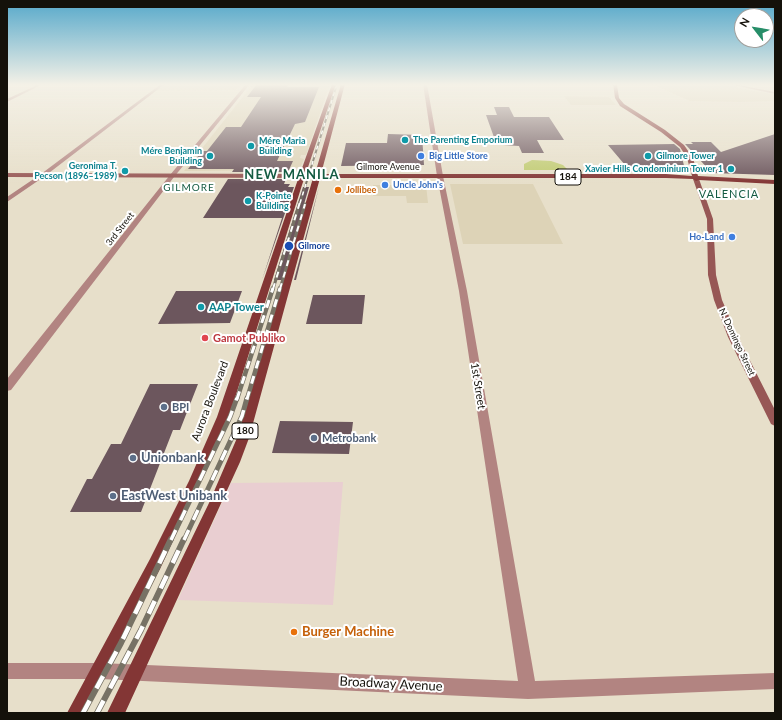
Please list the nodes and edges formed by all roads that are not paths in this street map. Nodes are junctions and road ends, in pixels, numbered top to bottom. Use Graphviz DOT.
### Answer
graph roads {
  1 [pos="119,118"];
  2 [pos="221,118"];
  3 [pos="323,118"];
  4 [pos="335,118"];
  5 [pos="430,118"];
  6 [pos="642,118"];
  7 [pos="7,175"];
  8 [pos="43,175"];
  9 [pos="172,176"];
  10 [pos="303,176"];
  11 [pos="318,176"];
  12 [pos="440,176"];
  13 [pos="696,179"];
  14 [pos="775,182"];
  15 [pos="7,200"];
  16 [pos="7,387"];
  17 [pos="775,421"];
  18 [pos="7,671"];
  19 [pos="100,671"];
  20 [pos="136,672"];
  21 [pos="775,682"];
  22 [pos="528,690"];
  23 [pos="76,713"];
  24 [pos="116,713"];
  1 -- 8 [label="street"];
  2 -- 9 [label="street, 3rd Street"];
  3 -- 10 [label="main road, Aurora Boulevard / 180"];
  4 -- 11 [label="main road, 180"];
  5 -- 12 [label="street, 1st Street"];
  6 -- 13 [label="main road, N. Domingo Street"];
  7 -- 8 [label="main road, Gilmore Avenue"];
  8 -- 9 [label="main road, Gilmore Avenue"];
  8 -- 15 [label="street"];
  9 -- 10 [label="main road, Gilmore Avenue"];
  9 -- 16 [label="street, 3rd Street"];
  10 -- 11 [label="main road, Gilmore Avenue / 184"];
  10 -- 19 [label="main road, Aurora Boulevard / 180"];
  11 -- 12 [label="main road, Gilmore Avenue / 184"];
  11 -- 20 [label="main road, 180"];
  12 -- 13 [label="main road, Gilmore Avenue / 184"];
  12 -- 22 [label="street, 1st Street"];
  13 -- 14 [label="main road, 184"];
  13 -- 17 [label="main road, N. Domingo Street"];
  18 -- 19 [label="street, Broadway Avenue"];
  19 -- 20 [label="street, Broadway Avenue"];
  19 -- 23 [label="main road, Aurora Boulevard / 180"];
  20 -- 22 [label="street, Broadway Avenue"];
  20 -- 24 [label="main road, 180"];
  21 -- 22 [label="street, Broadway Avenue"];
}
